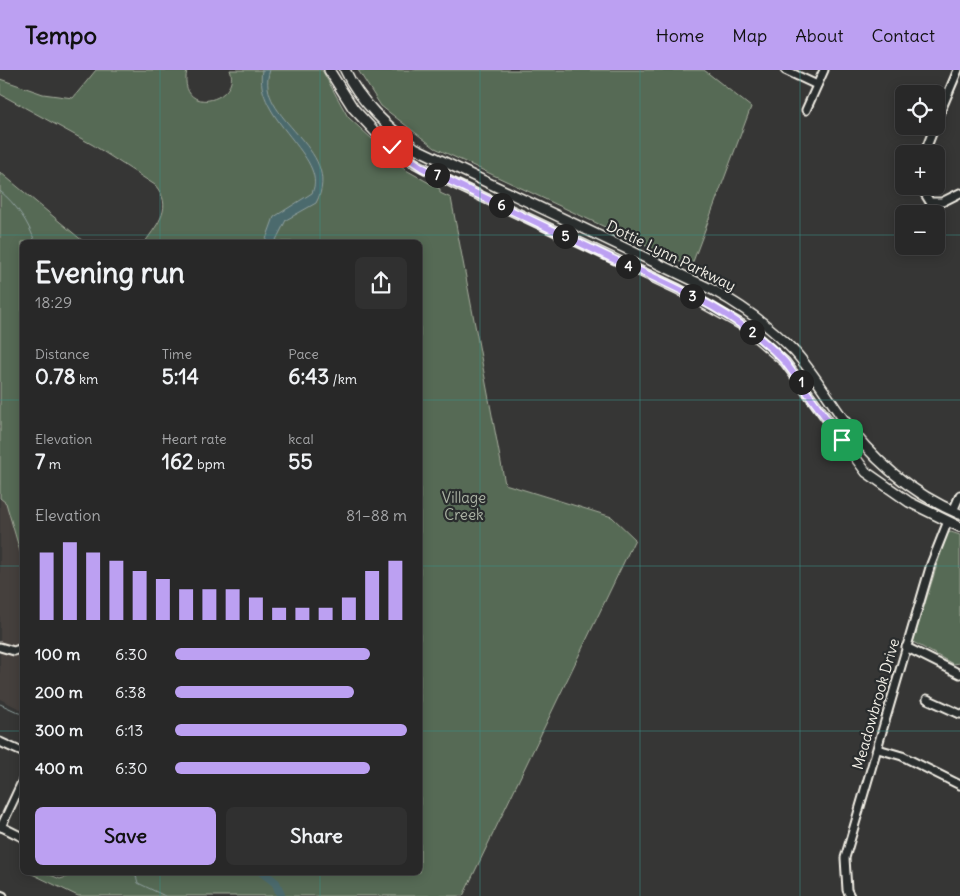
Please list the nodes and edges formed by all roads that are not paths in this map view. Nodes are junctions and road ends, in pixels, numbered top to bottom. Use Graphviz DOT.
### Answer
graph roads {
  1 [pos="329,70"];
  2 [pos="345,70"];
  3 [pos="785,70"];
  4 [pos="824,70"];
  5 [pos="958,70"];
  6 [pos="817,85"];
  7 [pos="945,101"];
  8 [pos="806,110"];
  9 [pos="429,155"];
  10 [pos="423,168"];
  11 [pos="960,193"];
  12 [pos="926,195"];
  13 [pos="698,283"];
  14 [pos="692,296"];
  15 [pos="960,495"];
  16 [pos="909,502"];
  17 [pos="956,513"];
  18 [pos="948,521"];
  19 [pos="960,527"];
  20 [pos="0,647"];
  21 [pos="906,647"];
  22 [pos="20,649"];
  23 [pos="960,674"];
  24 [pos="927,700"];
  25 [pos="960,714"];
  26 [pos="0,742"];
  27 [pos="878,749"];
  28 [pos="20,751"];
  29 [pos="20,786"];
  30 [pos="960,786"];
  31 [pos="0,827"];
  32 [pos="20,836"];
  33 [pos="850,896"];
  1 -- 10 [label="main road, Dottie Lynn Parkway"];
  2 -- 9 [label="main road, Dottie Lynn Parkway"];
  3 -- 6 [label="street"];
  4 -- 6 [label="street"];
  5 -- 7 [label="street"];
  6 -- 8 [label="street"];
  9 -- 10 [label="main road"];
  9 -- 13 [label="main road, Dottie Lynn Parkway"];
  10 -- 14 [label="main road, Dottie Lynn Parkway"];
  11 -- 12 [label="street"];
  13 -- 14 [label="main road"];
  13 -- 17 [label="main road, Dottie Lynn Parkway"];
  14 -- 16 [label="main road, Dottie Lynn Parkway"];
  15 -- 17 [label="street"];
  16 -- 17 [label="main road"];
  16 -- 18 [label="main road, Dottie Lynn Parkway"];
  18 -- 19 [label="main road, Dottie Lynn Parkway"];
  18 -- 21 [label="street, Meadowbrook Drive"];
  20 -- 22 [label="street"];
  21 -- 23 [label="street"];
  21 -- 27 [label="street, Meadowbrook Drive"];
  24 -- 25 [label="street"];
  26 -- 28 [label="street"];
  27 -- 30 [label="street"];
  27 -- 33 [label="street, Meadowbrook Drive"];
  29 -- 31 [label="street"];
  31 -- 32 [label="street"];
}
